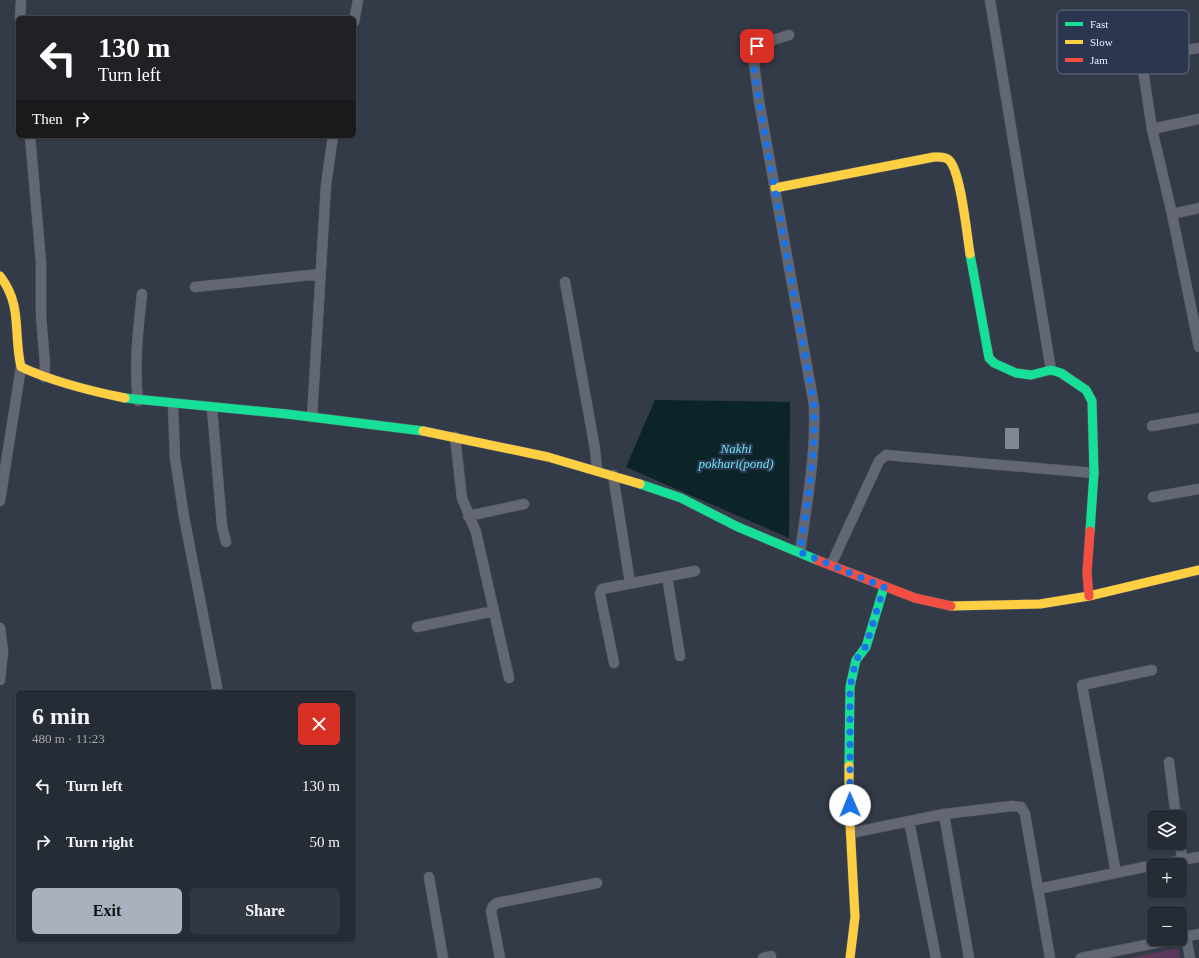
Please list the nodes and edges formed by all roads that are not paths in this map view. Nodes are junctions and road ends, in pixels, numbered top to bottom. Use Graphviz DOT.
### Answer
graph roads {
  1 [pos="22,0"];
  2 [pos="358,0"];
  3 [pos="990,0"];
  4 [pos="20,16"];
  5 [pos="355,16"];
  6 [pos="789,35"];
  7 [pos="1199,48"];
  8 [pos="1189,50"];
  9 [pos="1143,74"];
  10 [pos="1199,119"];
  11 [pos="1152,129"];
  12 [pos="30,138"];
  13 [pos="333,138"];
  14 [pos="775,188"];
  15 [pos="1199,208"];
  16 [pos="1172,214"];
  17 [pos="320,274"];
  18 [pos="0,276"];
  19 [pos="565,282"];
  20 [pos="195,287"];
  21 [pos="142,294"];
  22 [pos="1197,331"];
  23 [pos="1199,347"];
  24 [pos="24,369"];
  25 [pos="1051,370"];
  26 [pos="40,376"];
  27 [pos="138,402"];
  28 [pos="173,405"];
  29 [pos="212,408"];
  30 [pos="312,417"];
  31 [pos="1199,418"];
  32 [pos="1152,426"];
  33 [pos="455,437"];
  34 [pos="597,470"];
  35 [pos="1094,473"];
  36 [pos="613,475"];
  37 [pos="1199,489"];
  38 [pos="1153,498"];
  39 [pos="0,501"];
  40 [pos="524,504"];
  41 [pos="468,516"];
  42 [pos="226,542"];
  43 [pos="800,552"];
  44 [pos="831,565"];
  45 [pos="1199,570"];
  46 [pos="696,571"];
  47 [pos="667,576"];
  48 [pos="630,583"];
  49 [pos="884,587"];
  50 [pos="1089,596"];
  51 [pos="494,611"];
  52 [pos="0,628"];
  53 [pos="417,628"];
  54 [pos="680,656"];
  55 [pos="614,663"];
  56 [pos="1152,670"];
  57 [pos="508,678"];
  58 [pos="0,680"];
  59 [pos="218,690"];
  60 [pos="1169,762"];
  61 [pos="1175,810"];
  62 [pos="944,814"];
  63 [pos="909,821"];
  64 [pos="851,833"];
  65 [pos="1199,857"];
  66 [pos="1187,859"];
  67 [pos="1147,867"];
  68 [pos="1116,873"];
  69 [pos="429,877"];
  70 [pos="597,883"];
  71 [pos="1038,889"];
  72 [pos="1199,934"];
  73 [pos="1187,937"];
  74 [pos="1147,945"];
  75 [pos="1186,946"];
  76 [pos="443,958"];
  77 [pos="500,958"];
  78 [pos="850,958"];
  79 [pos="936,958"];
  80 [pos="969,958"];
  81 [pos="1050,958"];
  82 [pos="1081,958"];
  83 [pos="1190,958"];
  1 -- 4 [label="street"];
  2 -- 5 [label="street"];
  3 -- 25 [label="street"];
  6 -- 14 [label="street"];
  7 -- 8 [label="street"];
  9 -- 11 [label="street"];
  10 -- 11 [label="street"];
  11 -- 16 [label="street"];
  12 -- 26 [label="street"];
  13 -- 17 [label="street"];
  14 -- 25 [label="street"];
  14 -- 43 [label="street"];
  15 -- 16 [label="street"];
  16 -- 22 [label="street"];
  17 -- 20 [label="street"];
  17 -- 30 [label="street"];
  18 -- 24 [label="street"];
  19 -- 34 [label="street"];
  21 -- 27 [label="street"];
  22 -- 23 [label="street"];
  24 -- 26 [label="street"];
  24 -- 39 [label="street"];
  25 -- 35 [label="street"];
  26 -- 27 [label="street"];
  27 -- 28 [label="street"];
  28 -- 29 [label="street"];
  28 -- 59 [label="street"];
  29 -- 30 [label="street"];
  29 -- 42 [label="street"];
  30 -- 33 [label="street"];
  31 -- 32 [label="street"];
  33 -- 34 [label="street"];
  33 -- 41 [label="street"];
  34 -- 36 [label="street"];
  35 -- 44 [label="street"];
  35 -- 50 [label="street"];
  36 -- 43 [label="street"];
  36 -- 48 [label="street"];
  37 -- 38 [label="street"];
  40 -- 41 [label="street"];
  41 -- 51 [label="street"];
  43 -- 44 [label="street"];
  44 -- 49 [label="street"];
  45 -- 50 [label="street"];
  46 -- 47 [label="street"];
  47 -- 48 [label="street"];
  47 -- 54 [label="street"];
  48 -- 55 [label="street"];
  49 -- 50 [label="street"];
  49 -- 64 [label="street"];
  51 -- 53 [label="street"];
  51 -- 57 [label="street"];
  52 -- 58 [label="street"];
  56 -- 68 [label="street"];
  60 -- 61 [label="street"];
  62 -- 63 [label="street"];
  62 -- 71 [label="street"];
  62 -- 80 [label="street"];
  63 -- 64 [label="street"];
  63 -- 79 [label="street"];
  64 -- 78 [label="street"];
  65 -- 66 [label="street"];
  67 -- 68 [label="street"];
  68 -- 71 [label="street"];
  69 -- 76 [label="street"];
  70 -- 77 [label="street"];
  71 -- 81 [label="street"];
  72 -- 73 [label="street"];
  74 -- 82 [label="street"];
  75 -- 83 [label="street"];
}
